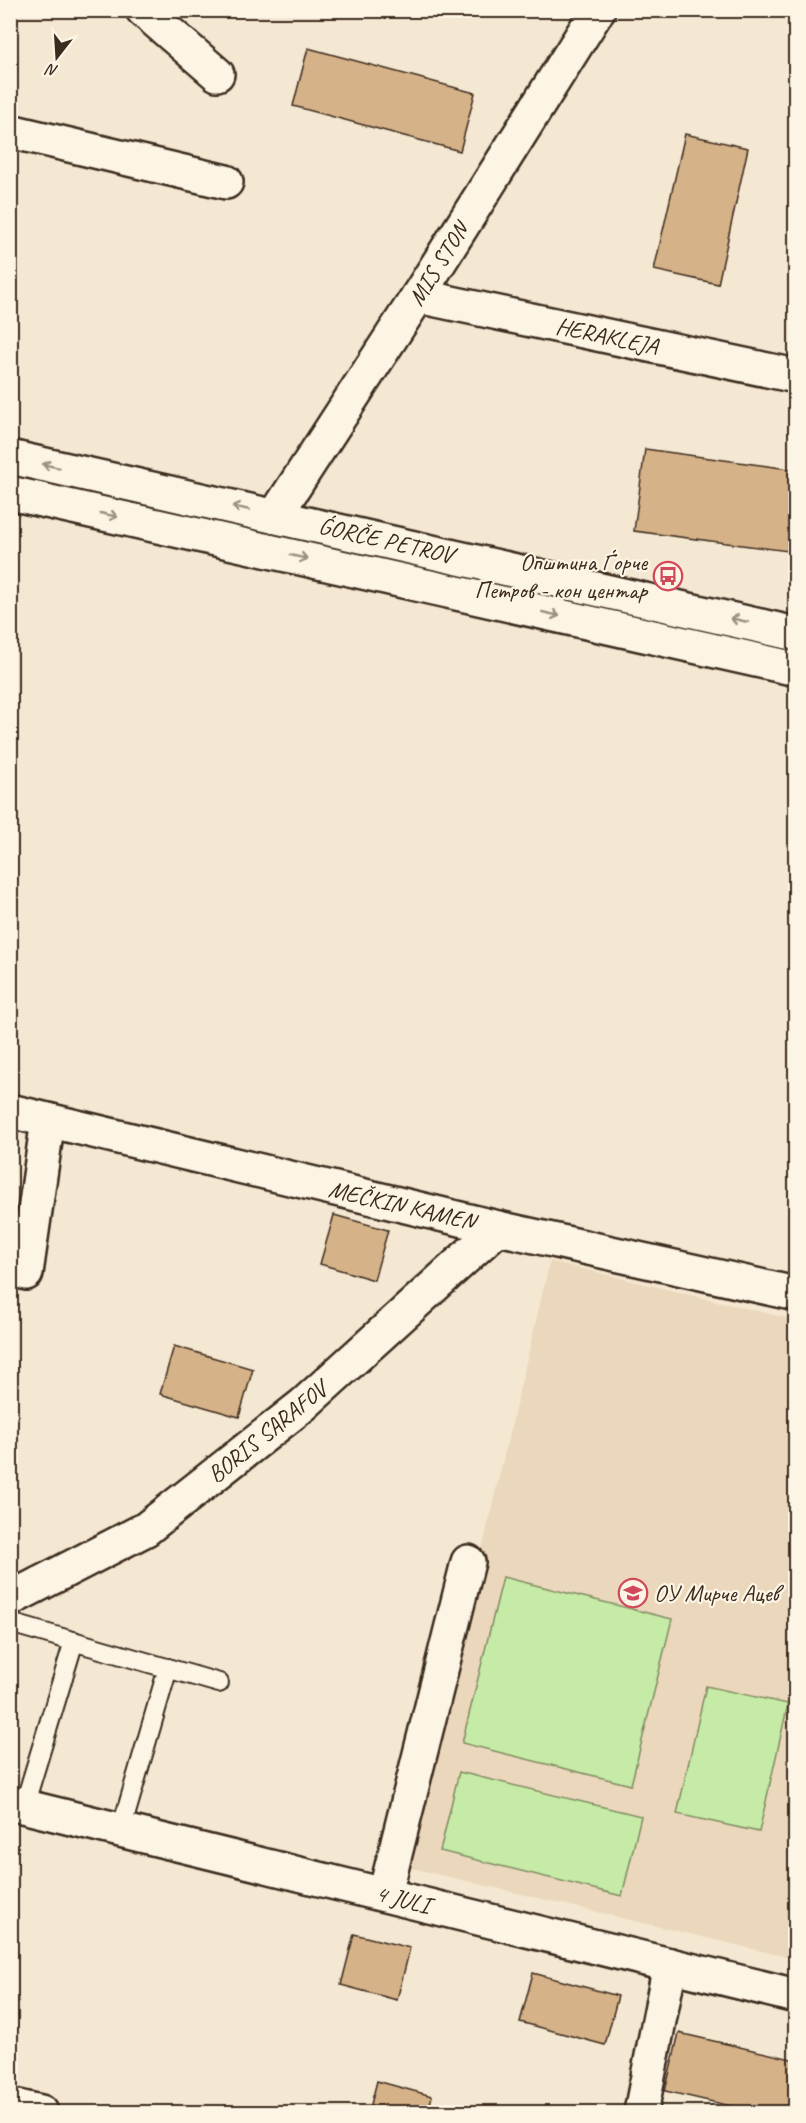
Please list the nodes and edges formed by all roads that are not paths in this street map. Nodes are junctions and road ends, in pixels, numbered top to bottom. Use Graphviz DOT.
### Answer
graph roads {
  1 [pos="143,10"];
  2 [pos="598,10"];
  3 [pos="217,74"];
  4 [pos="10,131"];
  5 [pos="226,182"];
  6 [pos="418,296"];
  7 [pos="795,376"];
  8 [pos="10,457"];
  9 [pos="10,493"];
  10 [pos="275,516"];
  11 [pos="795,634"];
  12 [pos="795,669"];
  13 [pos="10,1111"];
  14 [pos="48,1120"];
  15 [pos="498,1228"];
  16 [pos="26,1273"];
  17 [pos="795,1294"];
  18 [pos="468,1562"];
  19 [pos="10,1599"];
  20 [pos="10,1623"];
  21 [pos="74,1641"];
  22 [pos="168,1668"];
  23 [pos="219,1683"];
  24 [pos="17,1804"];
  25 [pos="121,1830"];
  26 [pos="385,1894"];
  27 [pos="670,1965"];
  28 [pos="795,1996"];
  29 [pos="10,2105"];
  30 [pos="41,2112"];
  31 [pos="641,2112"];
  1 -- 3 [label="street"];
  2 -- 6 [label="street, MIS STON"];
  4 -- 5 [label="street"];
  6 -- 7 [label="street, HERAKLEJA"];
  6 -- 10 [label="street, MIS STON"];
  10 -- 8 [label="street, ǴORČE PETROV, one-way"];
  9 -- 12 [label="street, ǴORČE PETROV, one-way"];
  11 -- 10 [label="street, ǴORČE PETROV, one-way"];
  13 -- 14 [label="street, MEČKIN KAMEN"];
  14 -- 15 [label="street, MEČKIN KAMEN"];
  14 -- 16 [label="street"];
  15 -- 17 [label="street, MEČKIN KAMEN"];
  15 -- 19 [label="street, BORIS SARAFOV"];
  18 -- 26 [label="street"];
  20 -- 21 [label="lane"];
  21 -- 22 [label="lane"];
  21 -- 24 [label="lane"];
  22 -- 23 [label="lane"];
  22 -- 25 [label="lane"];
  24 -- 25 [label="street, 4 JULI"];
  25 -- 26 [label="street, 4 JULI"];
  26 -- 27 [label="street, 4 JULI"];
  27 -- 28 [label="street, 4 JULI"];
  27 -- 31 [label="street"];
  29 -- 30 [label="street"];
}
